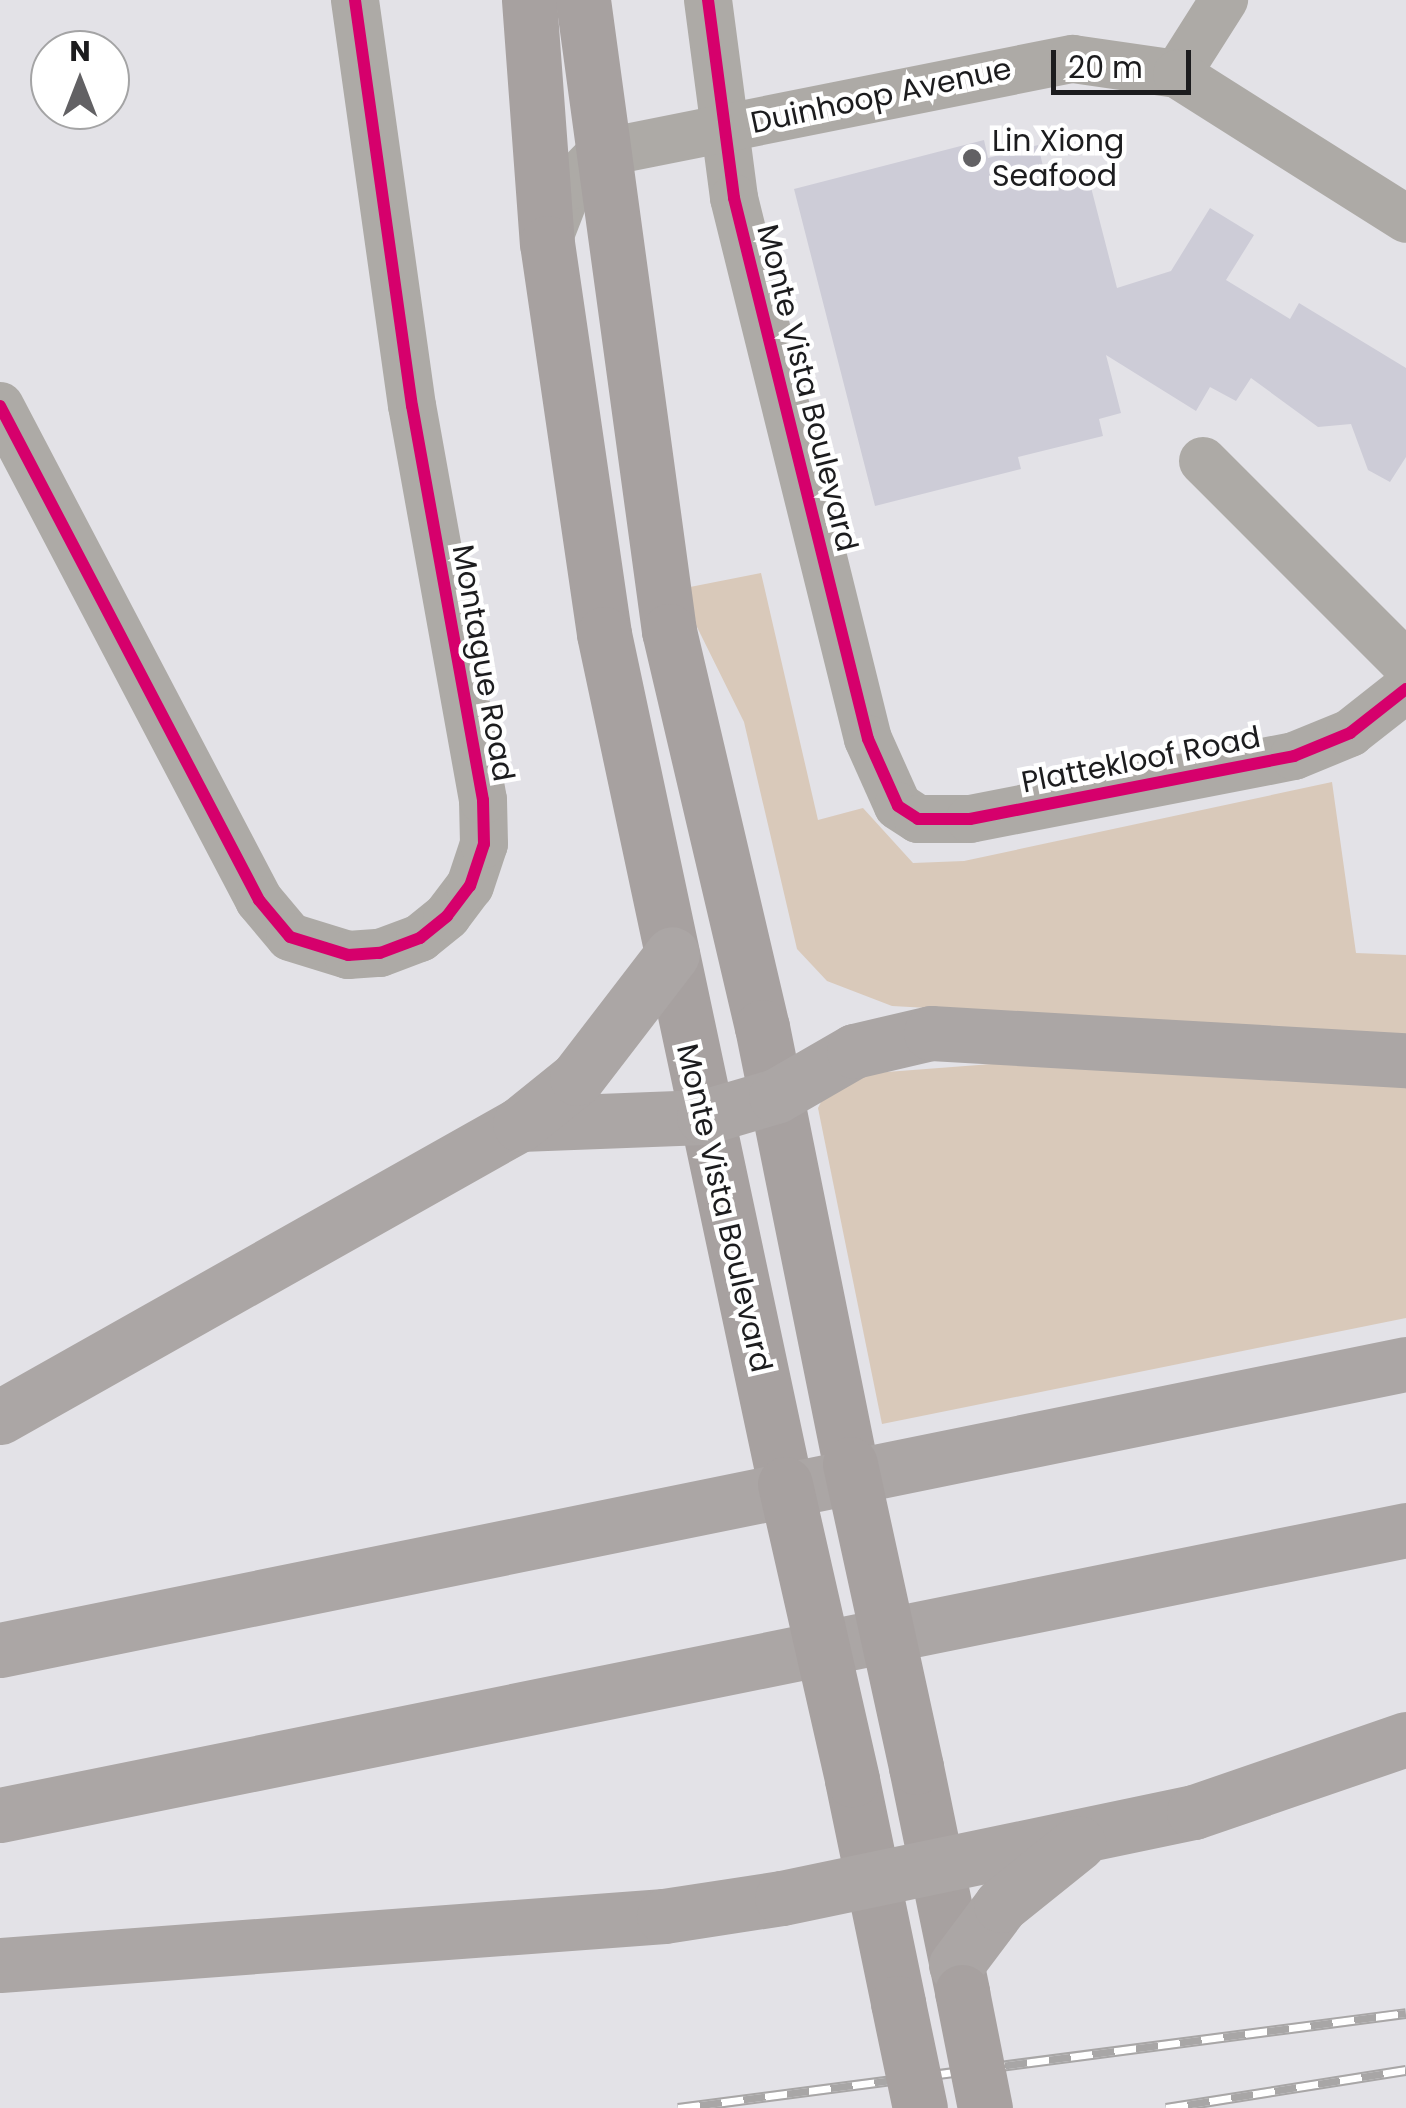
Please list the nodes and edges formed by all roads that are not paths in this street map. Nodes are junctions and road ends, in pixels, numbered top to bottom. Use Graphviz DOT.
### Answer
graph roads {
  1 [pos="355,0"];
  2 [pos="528,0"];
  3 [pos="583,0"];
  4 [pos="708,0"];
  5 [pos="1224,0"];
  6 [pos="1177,74"];
  7 [pos="722,130"];
  8 [pos="601,153"];
  9 [pos="1406,219"];
  10 [pos="547,243"];
  11 [pos="0,406"];
  12 [pos="1203,461"];
  13 [pos="1406,664"];
  14 [pos="1406,689"];
  15 [pos="884,782"];
  16 [pos="672,954"];
  17 [pos="1406,1060"];
  18 [pos="776,1096"];
  19 [pos="704,1117"];
  20 [pos="520,1124"];
  21 [pos="1406,1364"];
  22 [pos="0,1417"];
  23 [pos="1406,1530"];
  24 [pos="0,1650"];
  25 [pos="1406,1739"];
  26 [pos="0,1815"];
  27 [pos="1084,1838"];
  28 [pos="936,1861"];
  29 [pos="871,1878"];
  30 [pos="0,1965"];
  31 [pos="959,1978"];
  32 [pos="920,2108"];
  33 [pos="985,2108"];
  1 -- 11 [label="street, Montague Road"];
  2 -- 10 [label="main road, Monte Vista Boulevard"];
  3 -- 8 [label="main road"];
  4 -- 7 [label="street, Monte Vista Boulevard"];
  5 -- 6 [label="street"];
  6 -- 7 [label="street, Duinhoop Avenue"];
  6 -- 9 [label="street, Duinhoop Avenue"];
  7 -- 8 [label="street, Duinhoop Avenue"];
  7 -- 15 [label="street, Monte Vista Boulevard"];
  8 -- 10 [label="street"];
  8 -- 18 [label="main road"];
  10 -- 16 [label="main road, Monte Vista Boulevard"];
  12 -- 13 [label="street"];
  14 -- 15 [label="street, Plattekloof Road"];
  16 -- 19 [label="main road, Monte Vista Boulevard"];
  16 -- 20 [label="highway"];
  17 -- 18 [label="highway"];
  18 -- 19 [label="highway"];
  18 -- 28 [label="main road, bridge"];
  19 -- 20 [label="highway"];
  19 -- 29 [label="main road, Monte Vista Boulevard, bridge"];
  20 -- 22 [label="highway"];
  21 -- 24 [label="highway"];
  23 -- 26 [label="highway"];
  25 -- 27 [label="highway"];
  27 -- 28 [label="highway"];
  27 -- 31 [label="highway"];
  28 -- 29 [label="highway"];
  28 -- 31 [label="main road"];
  29 -- 30 [label="highway"];
  29 -- 32 [label="main road, Monte Vista Boulevard, bridge"];
  31 -- 33 [label="main road, bridge"];
}
